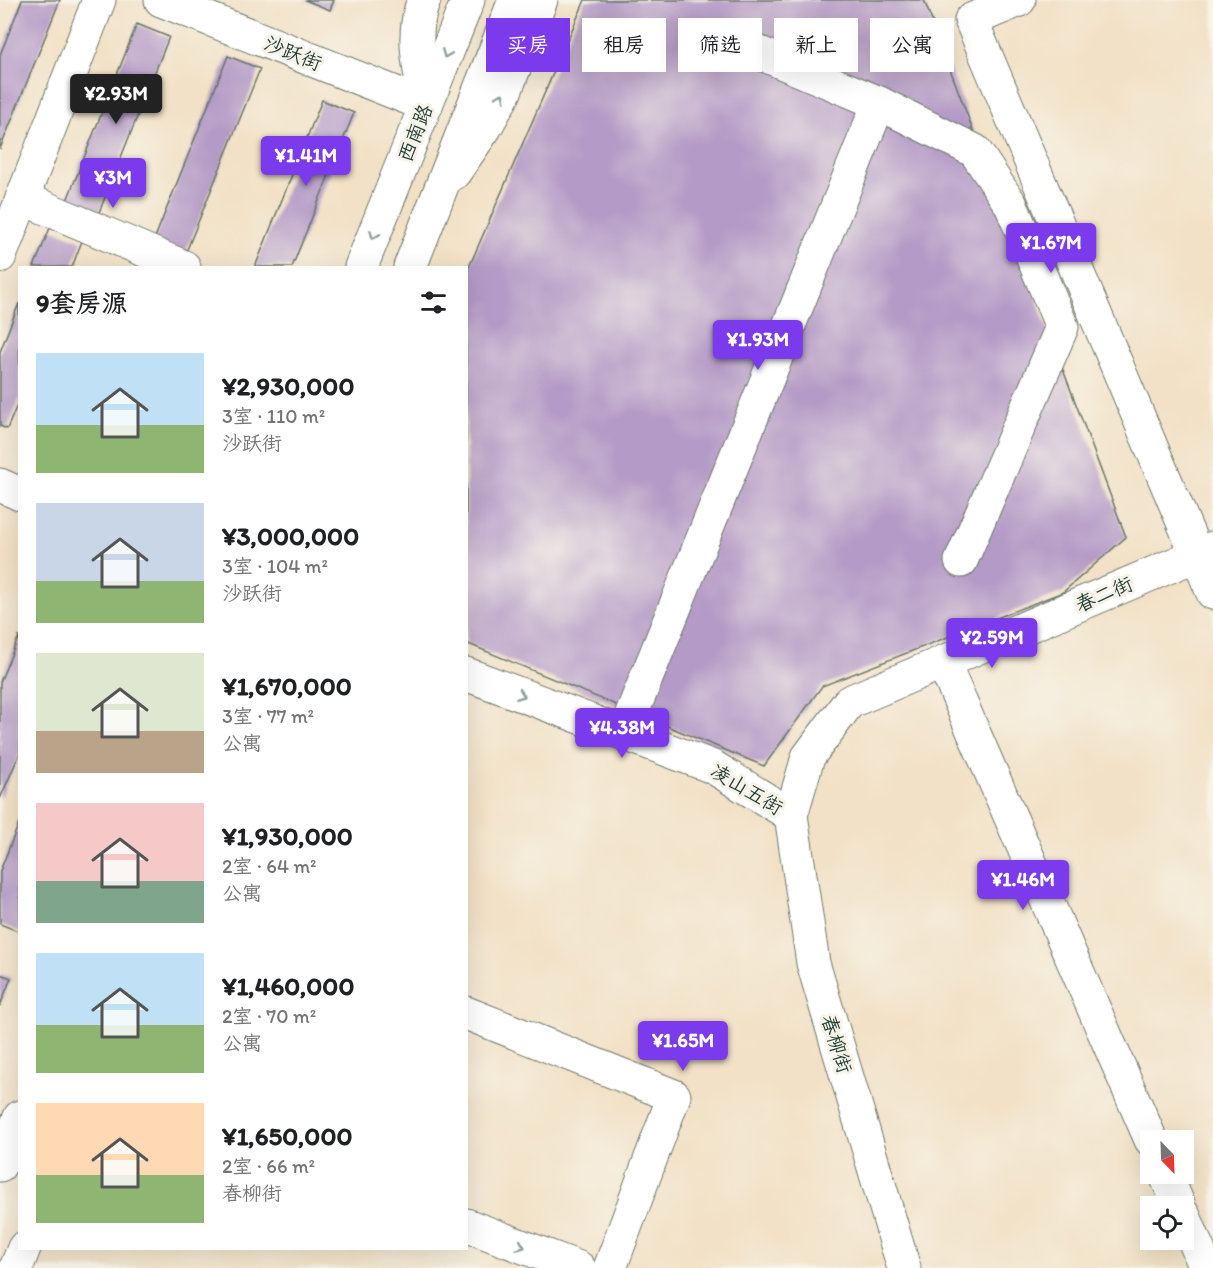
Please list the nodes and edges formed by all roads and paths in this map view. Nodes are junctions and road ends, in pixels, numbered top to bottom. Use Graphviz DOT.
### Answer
graph roads {
  1 [pos="99,0"];
  2 [pos="161,0"];
  3 [pos="424,0"];
  4 [pos="468,0"];
  5 [pos="514,0"];
  6 [pos="541,0"];
  7 [pos="1019,0"];
  8 [pos="762,54"];
  9 [pos="879,103"];
  10 [pos="426,105"];
  11 [pos="22,198"];
  12 [pos="436,199"];
  13 [pos="0,256"];
  14 [pos="182,266"];
  15 [pos="361,266"];
  16 [pos="410,266"];
  17 [pos="0,485"];
  18 [pos="18,493"];
  19 [pos="1205,552"];
  20 [pos="961,561"];
  21 [pos="1213,592"];
  22 [pos="943,662"];
  23 [pos="468,675"];
  24 [pos="624,733"];
  25 [pos="791,815"];
  26 [pos="468,1014"];
  27 [pos="18,1122"];
  28 [pos="1147,1130"];
  29 [pos="0,1166"];
  30 [pos="468,1227"];
  31 [pos="1194,1240"];
  32 [pos="23,1250"];
  33 [pos="16,1268"];
  34 [pos="579,1268"];
  35 [pos="610,1268"];
  36 [pos="904,1268"];
  37 [pos="1206,1268"];
  1 -- 11 [label="street"];
  2 -- 10 [label="street, 沙跃街"];
  3 -- 10 [label="street"];
  4 -- 10 [label="street, 西南路, one-way"];
  5 -- 12 [label="street"];
  12 -- 6 [label="street, one-way"];
  7 -- 19 [label="street"];
  8 -- 9 [label="street"];
  9 -- 20 [label="street"];
  9 -- 24 [label="street"];
  10 -- 15 [label="street, 西南路, one-way"];
  11 -- 13 [label="street"];
  11 -- 14 [label="street"];
  12 -- 16 [label="street"];
  17 -- 18 [label="street"];
  19 -- 21 [label="street"];
  19 -- 22 [label="street, 春二街"];
  22 -- 25 [label="street, 春二街"];
  22 -- 28 [label="street"];
  23 -- 24 [label="street, 凌山五街, one-way"];
  24 -- 25 [label="street, 凌山五街"];
  25 -- 36 [label="street, 春柳街"];
  26 -- 35 [label="street"];
  27 -- 29 [label="street"];
  30 -- 34 [label="street, one-way"];
  31 -- 37 [label="street"];
  32 -- 33 [label="street"];
}
